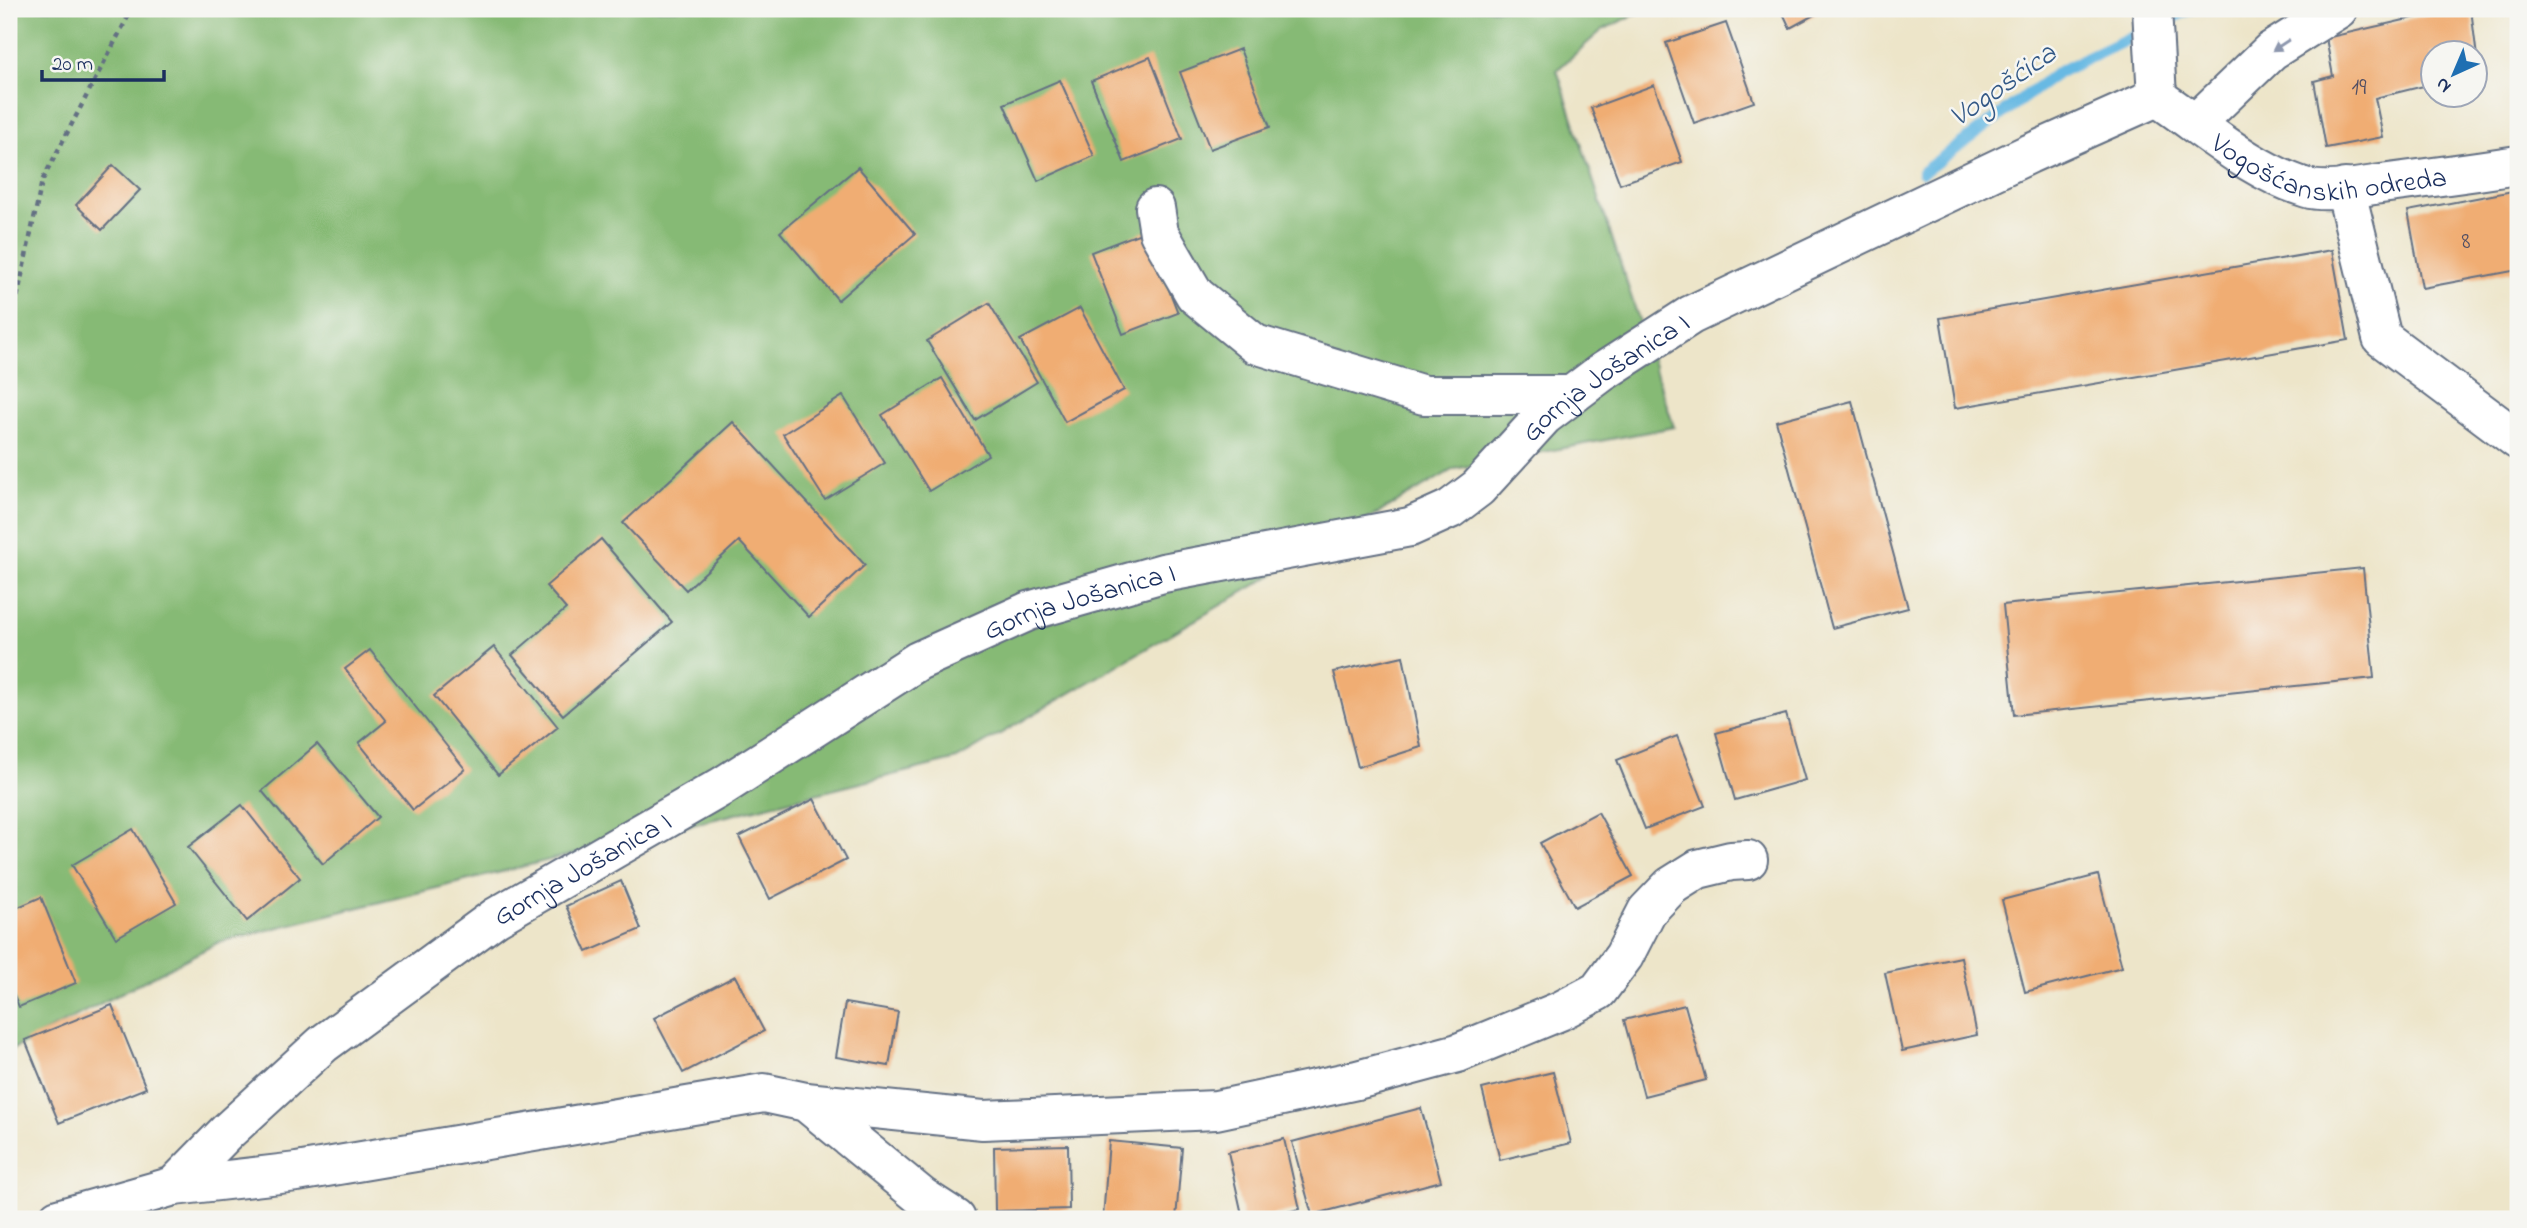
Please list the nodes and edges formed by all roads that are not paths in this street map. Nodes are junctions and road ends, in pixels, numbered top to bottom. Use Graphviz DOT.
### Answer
graph roads {
  1 [pos="2152,9"];
  2 [pos="2338,9"];
  3 [pos="2156,83"];
  4 [pos="2196,123"];
  5 [pos="2518,165"];
  6 [pos="2345,188"];
  7 [pos="1155,208"];
  8 [pos="1572,395"];
  9 [pos="2518,440"];
  10 [pos="1748,860"];
  11 [pos="806,1102"];
  12 [pos="174,1186"];
  13 [pos="58,1219"];
  14 [pos="956,1219"];
  1 -- 3 [label="street"];
  2 -- 4 [label="street, one-way"];
  3 -- 4 [label="street, Vogošćanskih odreda"];
  3 -- 8 [label="street, Gornja Jošanica I"];
  4 -- 6 [label="street, Vogošćanskih odreda"];
  5 -- 6 [label="street, Vogošćanskih odreda"];
  6 -- 9 [label="street"];
  7 -- 8 [label="street"];
  8 -- 12 [label="street, Gornja Jošanica I"];
  10 -- 11 [label="street"];
  11 -- 12 [label="street"];
  11 -- 14 [label="street"];
  12 -- 13 [label="street"];
}
